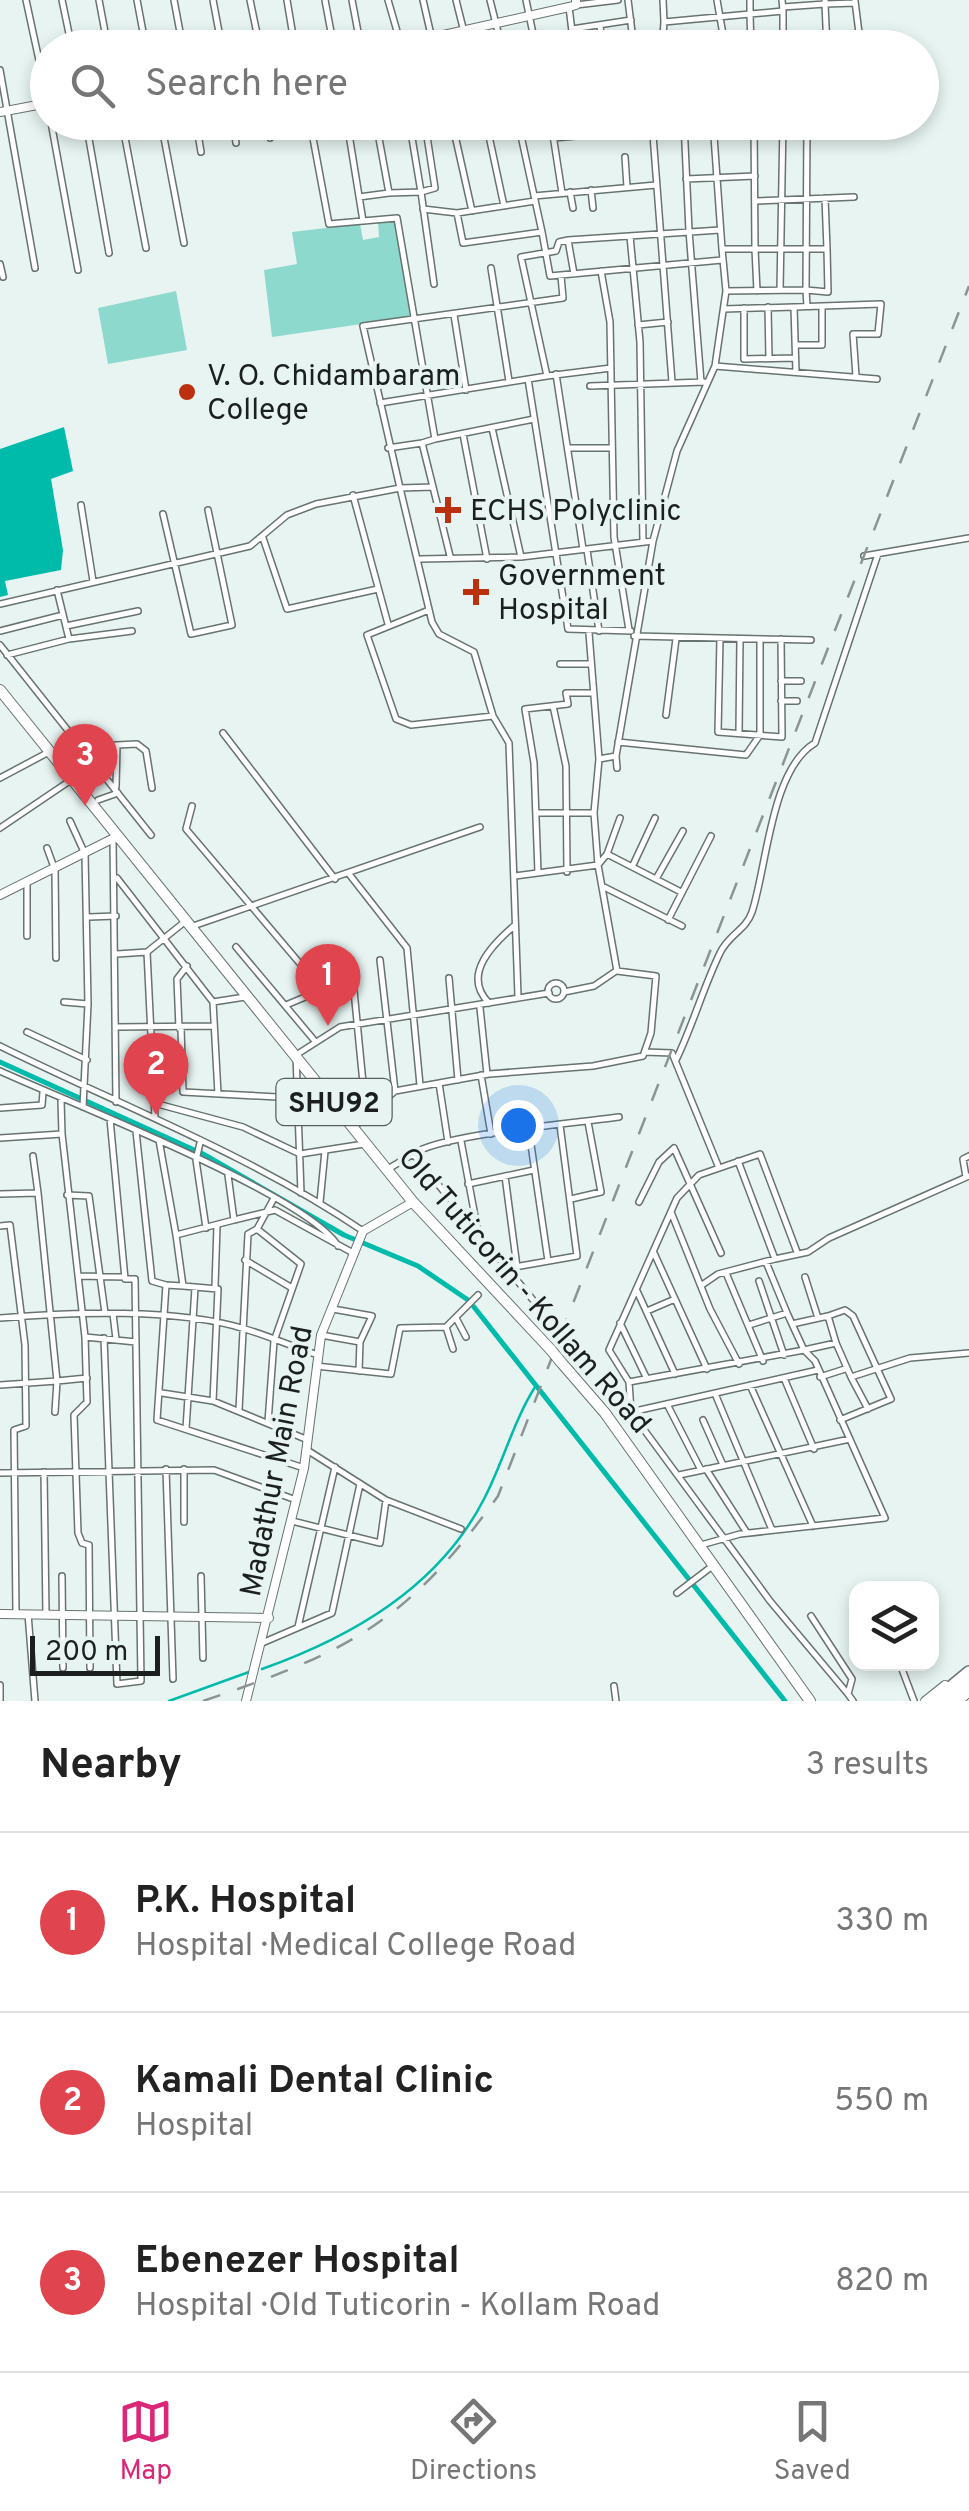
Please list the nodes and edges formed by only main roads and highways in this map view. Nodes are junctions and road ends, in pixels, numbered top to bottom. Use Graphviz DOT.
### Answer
graph roads {
  1 [pos="0,679"];
  2 [pos="0,690"];
  3 [pos="76,778"];
  4 [pos="192,923"];
  5 [pos="969,1668"];
  6 [pos="969,1682"];
  7 [pos="810,1701"];
  8 [pos="934,1701"];
  9 [pos="947,1701"];
  1 -- 3 [label="main road"];
  2 -- 3 [label="main road"];
  3 -- 4 [label="main road"];
  3 -- 4 [label="main road"];
  4 -- 7 [label="main road, Old Tuticorin - Kollam Road / SHU92, bridge"];
  5 -- 8 [label="highway"];
  6 -- 9 [label="highway"];
}
